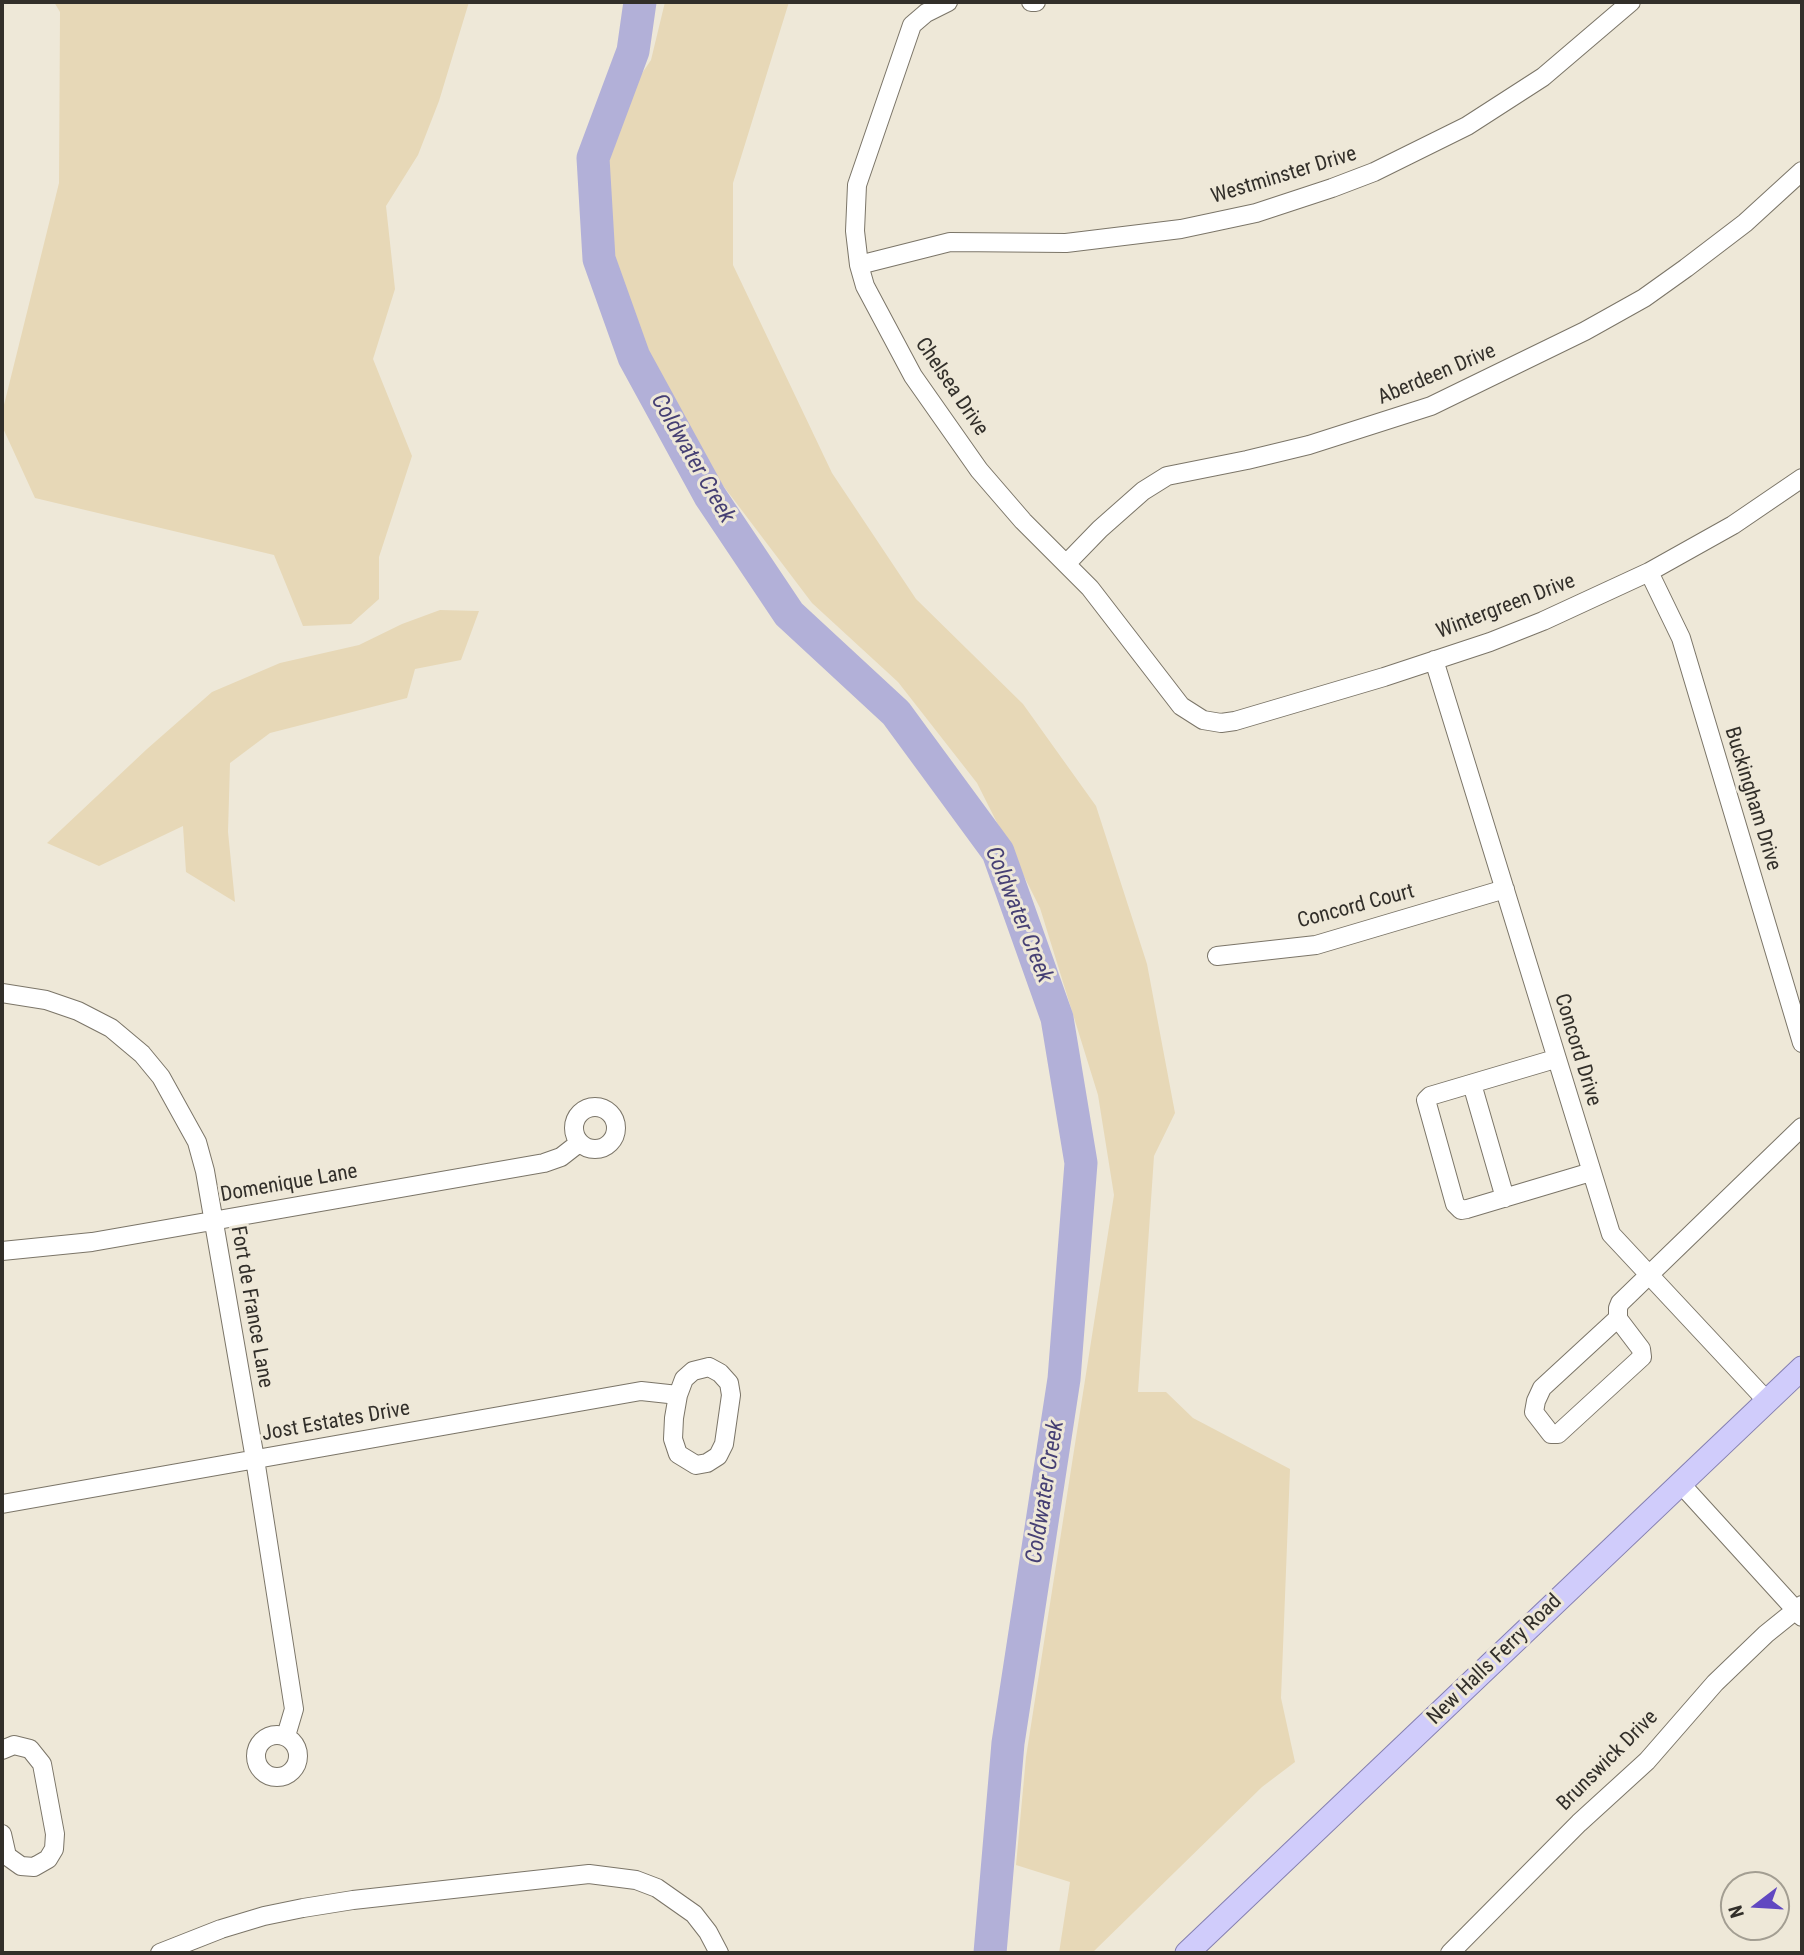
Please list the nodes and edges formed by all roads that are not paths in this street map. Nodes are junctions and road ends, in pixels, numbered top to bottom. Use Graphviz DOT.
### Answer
graph roads {
  1 [pos="948,2"];
  2 [pos="1031,2"];
  3 [pos="1036,2"];
  4 [pos="1632,2"];
  5 [pos="1802,171"];
  6 [pos="859,265"];
  7 [pos="1802,478"];
  8 [pos="1067,563"];
  9 [pos="1649,572"];
  10 [pos="1434,660"];
  11 [pos="1203,720"];
  12 [pos="1505,889"];
  13 [pos="1217,956"];
  14 [pos="2,993"];
  15 [pos="1802,1042"];
  16 [pos="1556,1059"];
  17 [pos="1472,1084"];
  18 [pos="1802,1127"];
  19 [pos="579,1143"];
  20 [pos="1591,1172"];
  21 [pos="1506,1198"];
  22 [pos="213,1221"];
  23 [pos="2,1251"];
  24 [pos="1648,1276"];
  25 [pos="1618,1318"];
  26 [pos="1802,1368"];
  27 [pos="678,1395"];
  28 [pos="1767,1401"];
  29 [pos="255,1459"];
  30 [pos="1680,1483"];
  31 [pos="2,1504"];
  32 [pos="1801,1611"];
  33 [pos="286,1737"];
  34 [pos="2,1749"];
  35 [pos="2,1834"];
  36 [pos="160,1953"];
  37 [pos="719,1953"];
  38 [pos="1187,1953"];
  39 [pos="1450,1953"];
  1 -- 6 [label="street, Chelsea Drive"];
  2 -- 3 [label="street"];
  4 -- 6 [label="street, Westminster Drive"];
  5 -- 8 [label="street, Aberdeen Drive"];
  6 -- 8 [label="street, Chelsea Drive"];
  7 -- 9 [label="street, Wintergreen Drive"];
  8 -- 11 [label="street, Chelsea Drive"];
  9 -- 10 [label="street, Wintergreen Drive"];
  9 -- 15 [label="street, Buckingham Drive"];
  10 -- 11 [label="street, Wintergreen Drive"];
  10 -- 12 [label="street, Concord Drive"];
  12 -- 13 [label="street, Concord Court"];
  12 -- 16 [label="street, Concord Drive"];
  14 -- 22 [label="street, Fort de France Lane"];
  16 -- 17 [label="street"];
  16 -- 20 [label="street, Concord Drive"];
  17 -- 21 [label="street"];
  17 -- 21 [label="street"];
  18 -- 24 [label="street"];
  19 -- 22 [label="street, Domenique Lane"];
  20 -- 21 [label="street"];
  20 -- 24 [label="street, Concord Drive"];
  22 -- 23 [label="street, Domenique Lane"];
  22 -- 29 [label="street, Fort de France Lane"];
  24 -- 25 [label="street"];
  24 -- 28 [label="street, Concord Drive"];
  25 -- 25 [label="street"];
  26 -- 28 [label="main road, New Halls Ferry Road"];
  27 -- 27 [label="street"];
  27 -- 29 [label="street, Jost Estates Drive"];
  28 -- 30 [label="main road, New Halls Ferry Road"];
  29 -- 31 [label="street, Jost Estates Drive"];
  29 -- 33 [label="street, Fort de France Lane"];
  30 -- 32 [label="street"];
  30 -- 38 [label="main road, New Halls Ferry Road"];
  32 -- 39 [label="street, Brunswick Drive"];
  34 -- 35 [label="street"];
  36 -- 37 [label="street"];
}
